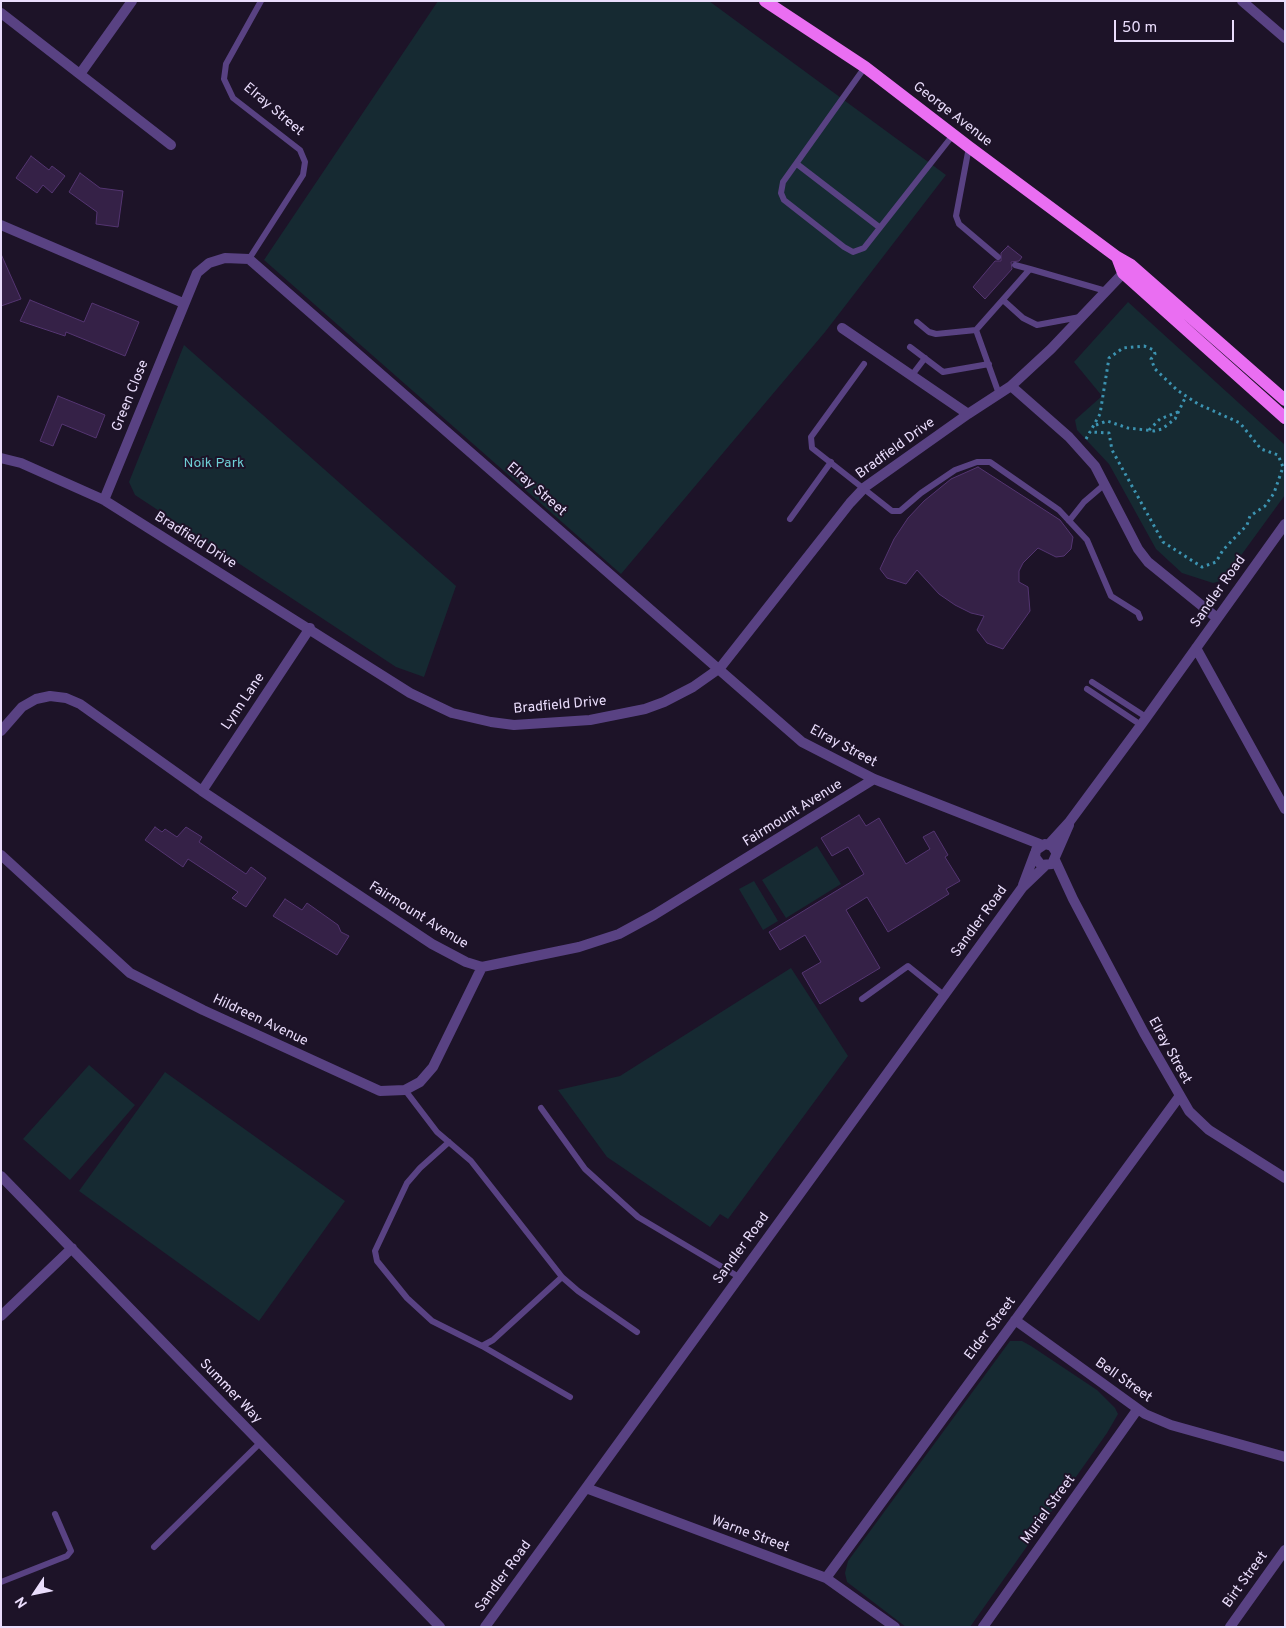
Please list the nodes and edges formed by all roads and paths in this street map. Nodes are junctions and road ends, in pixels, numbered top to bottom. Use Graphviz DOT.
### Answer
graph roads {
  1 [pos="132,1"];
  2 [pos="261,1"];
  3 [pos="765,1"];
  4 [pos="1242,1"];
  5 [pos="1,13"];
  6 [pos="1285,38"];
  7 [pos="865,67"];
  8 [pos="80,74"];
  9 [pos="953,135"];
  10 [pos="171,145"];
  11 [pos="969,148"];
  12 [pos="797,164"];
  13 [pos="1,225"];
  14 [pos="879,228"];
  15 [pos="998,257"];
  16 [pos="249,259"];
  17 [pos="1015,265"];
  18 [pos="1030,269"];
  19 [pos="1127,269"];
  20 [pos="1106,291"];
  21 [pos="1003,300"];
  22 [pos="183,303"];
  23 [pos="1081,317"];
  24 [pos="917,322"];
  25 [pos="842,328"];
  26 [pos="976,330"];
  27 [pos="910,347"];
  28 [pos="925,358"];
  29 [pos="864,364"];
  30 [pos="989,364"];
  31 [pos="912,375"];
  32 [pos="1011,386"];
  33 [pos="999,394"];
  34 [pos="1186,396"];
  35 [pos="1285,400"];
  36 [pos="1178,412"];
  37 [pos="968,414"];
  38 [pos="1285,418"];
  39 [pos="1094,426"];
  40 [pos="1149,430"];
  41 [pos="1090,432"];
  42 [pos="1080,448"];
  43 [pos="1,458"];
  44 [pos="832,462"];
  45 [pos="1105,484"];
  46 [pos="865,488"];
  47 [pos="104,500"];
  48 [pos="790,519"];
  49 [pos="1069,521"];
  50 [pos="1285,524"];
  51 [pos="1140,618"];
  52 [pos="1217,618"];
  53 [pos="310,628"];
  54 [pos="1196,648"];
  55 [pos="720,668"];
  56 [pos="1092,682"];
  57 [pos="1087,689"];
  58 [pos="1143,721"];
  59 [pos="1,732"];
  60 [pos="874,779"];
  61 [pos="202,791"];
  62 [pos="1285,809"];
  63 [pos="1046,854"];
  64 [pos="1,855"];
  65 [pos="1022,888"];
  66 [pos="482,967"];
  67 [pos="944,995"];
  68 [pos="862,999"];
  69 [pos="405,1090"];
  70 [pos="1179,1097"];
  71 [pos="541,1108"];
  72 [pos="449,1142"];
  73 [pos="1,1176"];
  74 [pos="1285,1178"];
  75 [pos="72,1248"];
  76 [pos="562,1277"];
  77 [pos="739,1277"];
  78 [pos="1,1316"];
  79 [pos="1015,1320"];
  80 [pos="637,1332"];
  81 [pos="482,1346"];
  82 [pos="570,1397"];
  83 [pos="1138,1410"];
  84 [pos="260,1443"];
  85 [pos="1285,1457"];
  86 [pos="586,1488"];
  87 [pos="55,1514"];
  88 [pos="154,1547"];
  89 [pos="1285,1550"];
  90 [pos="826,1578"];
  91 [pos="1,1582"];
  92 [pos="440,1627"];
  93 [pos="485,1627"];
  94 [pos="895,1627"];
  95 [pos="983,1627"];
  96 [pos="1230,1627"];
  1 -- 8 [label="street"];
  2 -- 16 [label="lane, Elray Street"];
  3 -- 7 [label="main road, George Avenue"];
  4 -- 6 [label="street"];
  5 -- 8 [label="street"];
  7 -- 9 [label="main road, George Avenue"];
  7 -- 12 [label="lane"];
  8 -- 10 [label="street"];
  9 -- 11 [label="main road, George Avenue"];
  9 -- 14 [label="lane"];
  11 -- 15 [label="lane"];
  11 -- 19 [label="main road, George Avenue"];
  12 -- 14 [label="lane"];
  12 -- 14 [label="lane"];
  13 -- 22 [label="street"];
  16 -- 22 [label="street, Green Close"];
  16 -- 55 [label="street, Elray Street"];
  17 -- 18 [label="lane"];
  18 -- 20 [label="lane"];
  18 -- 21 [label="lane"];
  19 -- 20 [label="street, Bradfield Drive"];
  19 -- 35 [label="main road, George Avenue"];
  19 -- 38 [label="main road, George Avenue"];
  20 -- 23 [label="street, Bradfield Drive"];
  21 -- 23 [label="lane"];
  21 -- 26 [label="lane"];
  22 -- 47 [label="street, Green Close"];
  23 -- 32 [label="street, Bradfield Drive"];
  24 -- 26 [label="lane"];
  25 -- 31 [label="street"];
  26 -- 30 [label="lane"];
  27 -- 28 [label="lane"];
  28 -- 30 [label="lane"];
  28 -- 31 [label="lane"];
  29 -- 44 [label="lane"];
  30 -- 33 [label="lane"];
  31 -- 37 [label="street"];
  32 -- 33 [label="street, Bradfield Drive"];
  32 -- 42 [label="street"];
  33 -- 37 [label="street, Bradfield Drive"];
  34 -- 36 [label="path"];
  34 -- 39 [label="path"];
  34 -- 41 [label="path"];
  36 -- 40 [label="path"];
  36 -- 40 [label="path"];
  37 -- 46 [label="street, Bradfield Drive"];
  39 -- 40 [label="path"];
  39 -- 41 [label="path"];
  41 -- 42 [label="path"];
  42 -- 45 [label="street"];
  43 -- 47 [label="street, Bradfield Drive"];
  44 -- 46 [label="lane"];
  44 -- 48 [label="lane"];
  45 -- 49 [label="lane"];
  45 -- 52 [label="street"];
  46 -- 49 [label="lane"];
  46 -- 55 [label="street, Bradfield Drive"];
  47 -- 53 [label="street, Bradfield Drive"];
  49 -- 51 [label="lane"];
  50 -- 52 [label="street, Sandler Road"];
  52 -- 54 [label="street, Sandler Road"];
  53 -- 55 [label="street, Bradfield Drive"];
  53 -- 61 [label="street, Lynn Lane"];
  54 -- 58 [label="street, Sandler Road"];
  54 -- 62 [label="street"];
  55 -- 60 [label="street, Elray Street"];
  56 -- 58 [label="lane"];
  57 -- 58 [label="lane"];
  58 -- 63 [label="street, Sandler Road"];
  59 -- 61 [label="street, Fairmount Avenue"];
  60 -- 63 [label="street, Elray Street"];
  60 -- 66 [label="street, Fairmount Avenue"];
  61 -- 66 [label="street, Fairmount Avenue"];
  63 -- 65 [label="street, Sandler Road"];
  63 -- 65 [label="street, Sandler Road"];
  63 -- 70 [label="street, Elray Street"];
  64 -- 69 [label="street, Hildreen Avenue"];
  65 -- 67 [label="street, Sandler Road"];
  66 -- 69 [label="street"];
  67 -- 68 [label="lane"];
  67 -- 77 [label="street, Sandler Road"];
  69 -- 72 [label="lane"];
  70 -- 74 [label="street, Elray Street"];
  70 -- 79 [label="street, Elder Street"];
  71 -- 77 [label="lane"];
  72 -- 76 [label="lane"];
  72 -- 81 [label="lane"];
  73 -- 75 [label="street, Summer Way"];
  75 -- 78 [label="street"];
  75 -- 84 [label="street, Summer Way"];
  76 -- 80 [label="lane"];
  76 -- 81 [label="lane"];
  77 -- 86 [label="street, Sandler Road"];
  79 -- 83 [label="street, Bell Street"];
  79 -- 90 [label="street, Elder Street"];
  81 -- 82 [label="lane"];
  83 -- 85 [label="street, Bell Street"];
  83 -- 95 [label="street, Muriel Street"];
  84 -- 88 [label="lane"];
  84 -- 92 [label="street, Summer Way"];
  86 -- 90 [label="street, Warne Street"];
  86 -- 93 [label="street, Sandler Road"];
  87 -- 91 [label="lane"];
  89 -- 96 [label="street, Birt Street"];
  90 -- 94 [label="street, Warne Street"];
}
